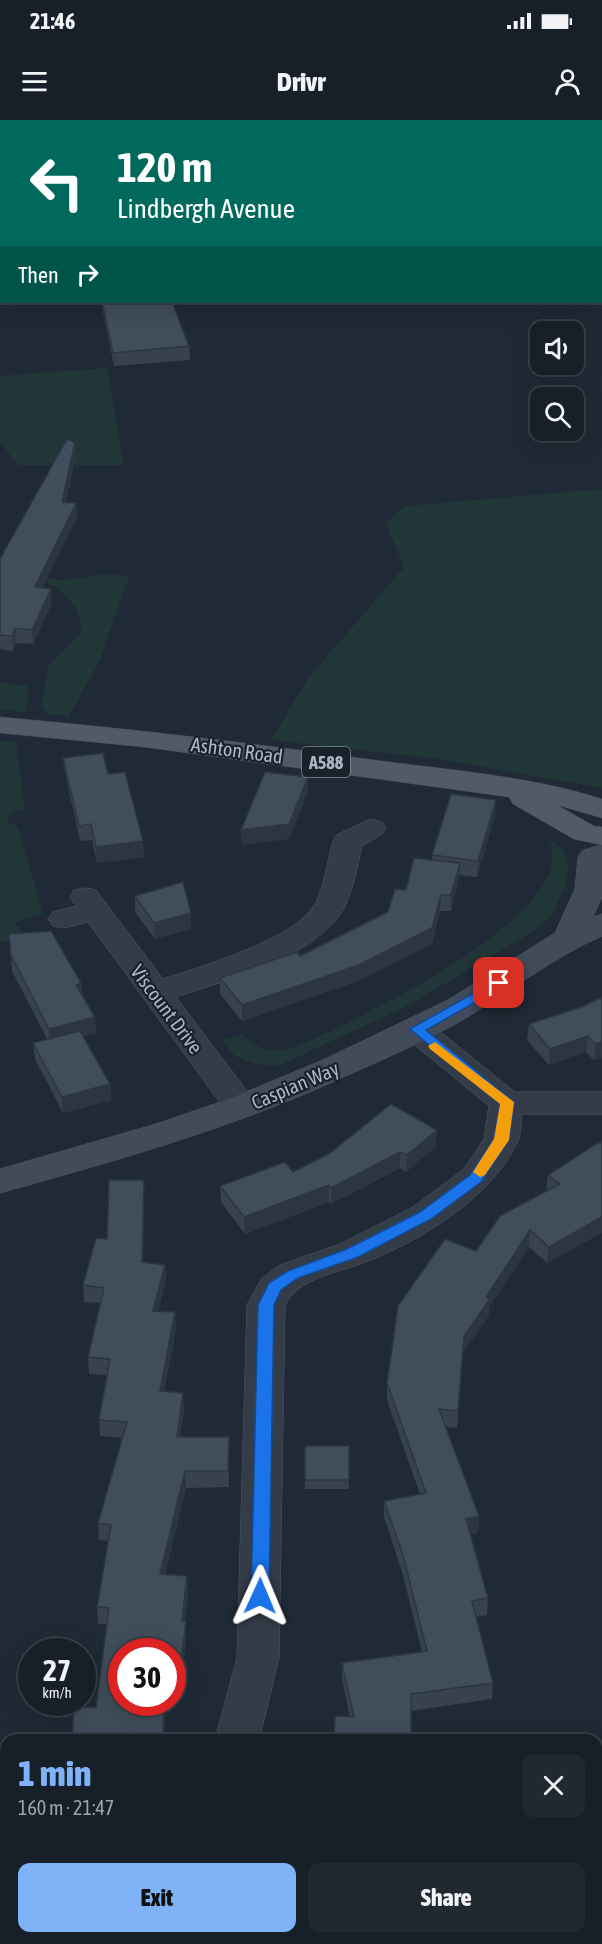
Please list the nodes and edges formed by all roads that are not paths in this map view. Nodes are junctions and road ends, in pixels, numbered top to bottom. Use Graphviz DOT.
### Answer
graph roads {
  1 [pos="0,725"];
  2 [pos="508,790"];
  3 [pos="602,809"];
  4 [pos="371,828"];
  5 [pos="602,836"];
  6 [pos="602,854"];
  7 [pos="81,909"];
  8 [pos="602,924"];
  9 [pos="568,939"];
  10 [pos="154,993"];
  11 [pos="416,1029"];
  12 [pos="507,1102"];
  13 [pos="602,1103"];
  14 [pos="241,1107"];
  15 [pos="0,1181"];
  16 [pos="239,1734"];
  1 -- 2 [label="main road, Ashton Road / A588"];
  2 -- 3 [label="main road, Ashton Road / A588"];
  2 -- 5 [label="main road, Ashton Road"];
  4 -- 10 [label="street"];
  6 -- 9 [label="street"];
  7 -- 10 [label="street, Viscount Drive"];
  8 -- 9 [label="street, Caspian Way"];
  9 -- 11 [label="street, Caspian Way"];
  10 -- 14 [label="street, Viscount Drive"];
  11 -- 12 [label="street"];
  11 -- 14 [label="street, Caspian Way"];
  12 -- 13 [label="street"];
  12 -- 16 [label="street"];
  14 -- 15 [label="street, Caspian Way"];
}
